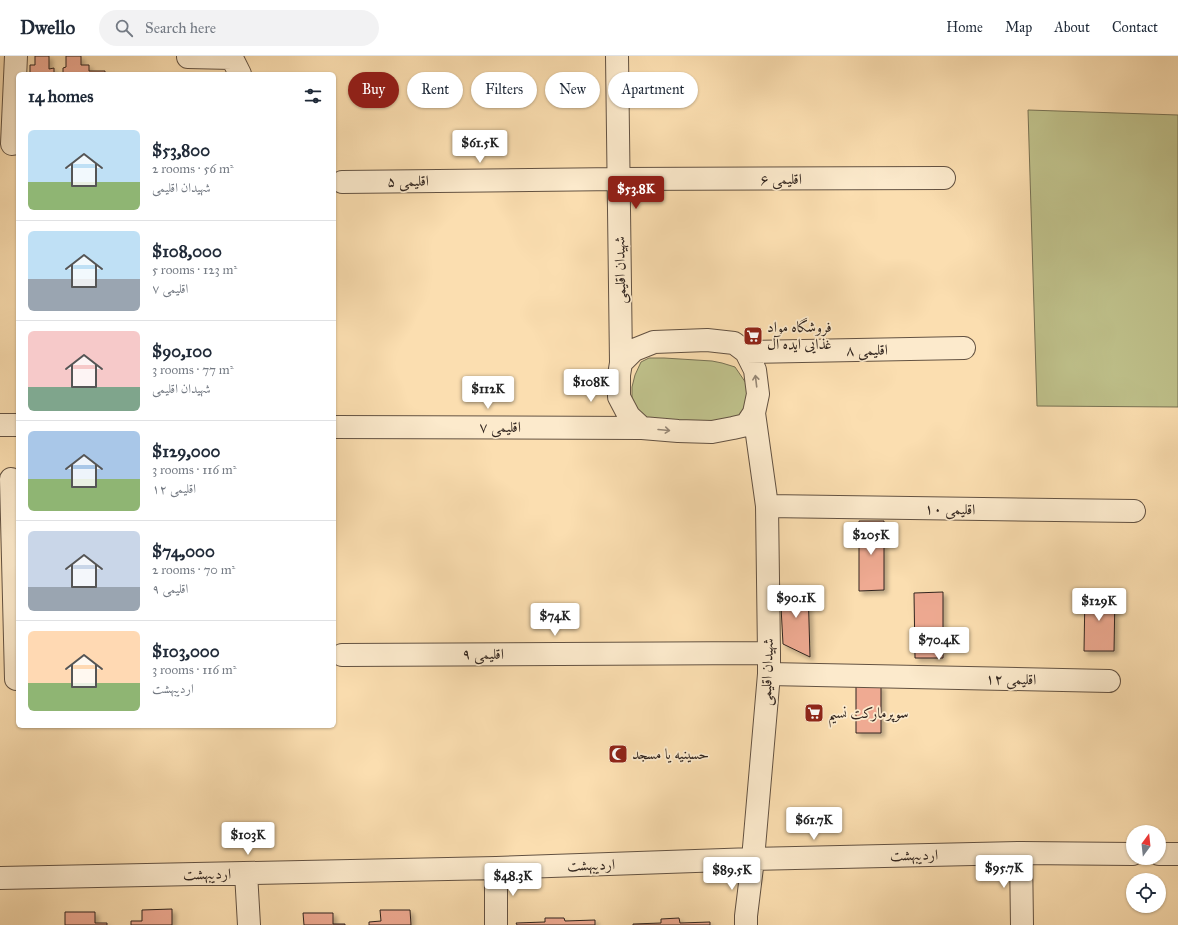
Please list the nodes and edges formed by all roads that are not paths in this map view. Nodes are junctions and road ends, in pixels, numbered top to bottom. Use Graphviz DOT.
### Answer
graph roads {
  1 [pos="16,56"];
  2 [pos="188,56"];
  3 [pos="617,56"];
  4 [pos="239,72"];
  5 [pos="16,144"];
  6 [pos="944,178"];
  7 [pos="619,179"];
  8 [pos="342,182"];
  9 [pos="620,309"];
  10 [pos="654,342"];
  11 [pos="964,348"];
  12 [pos="746,352"];
  13 [pos="621,364"];
  14 [pos="620,398"];
  15 [pos="754,413"];
  16 [pos="0,425"];
  17 [pos="16,425"];
  18 [pos="336,426"];
  19 [pos="580,428"];
  20 [pos="642,428"];
  21 [pos="10,479"];
  22 [pos="767,506"];
  23 [pos="1134,511"];
  24 [pos="15,548"];
  25 [pos="16,598"];
  26 [pos="769,653"];
  27 [pos="342,655"];
  28 [pos="768,674"];
  29 [pos="16,679"];
  30 [pos="1109,681"];
  31 [pos="1021,853"];
  32 [pos="1126,854"];
  33 [pos="1166,854"];
  34 [pos="1178,854"];
  35 [pos="753,859"];
  36 [pos="496,868"];
  37 [pos="246,873"];
  38 [pos="0,878"];
  39 [pos="249,925"];
  40 [pos="496,925"];
  41 [pos="746,925"];
  42 [pos="1022,925"];
  1 -- 5 [label="street"];
  2 -- 4 [label="street"];
  3 -- 7 [label="street, شهیدان اقلیمی"];
  6 -- 7 [label="street, اقلیمی ۶"];
  7 -- 8 [label="street, اقلیمی ۵"];
  7 -- 9 [label="street, شهیدان اقلیمی"];
  9 -- 10 [label="street"];
  9 -- 13 [label="street, شهیدان اقلیمی"];
  10 -- 12 [label="street"];
  10 -- 13 [label="street"];
  11 -- 12 [label="street, اقلیمی ۸"];
  15 -- 12 [label="street, one-way"];
  13 -- 14 [label="street"];
  14 -- 19 [label="street"];
  14 -- 20 [label="street"];
  20 -- 15 [label="street, one-way"];
  15 -- 22 [label="street, شهیدان اقلیمی"];
  16 -- 17 [label="street"];
  18 -- 19 [label="street, اقلیمی ۷"];
  19 -- 20 [label="street, اقلیمی ۷"];
  21 -- 24 [label="street"];
  22 -- 23 [label="street, اقلیمی ۱۰"];
  22 -- 26 [label="street, شهیدان اقلیمی"];
  24 -- 25 [label="street"];
  25 -- 29 [label="street"];
  26 -- 27 [label="street, اقلیمی ۹"];
  26 -- 28 [label="street, شهیدان اقلیمی"];
  28 -- 30 [label="street, اقلیمی ۱۲"];
  28 -- 35 [label="street, شهیدان اقلیمی"];
  31 -- 32 [label="street, اردیبهشت"];
  31 -- 35 [label="street, اردیبهشت"];
  31 -- 42 [label="street"];
  33 -- 34 [label="street"];
  35 -- 36 [label="street, اردیبهشت"];
  35 -- 41 [label="street, شهیدان اقلیمی"];
  36 -- 37 [label="street, اردیبهشت"];
  36 -- 40 [label="street"];
  37 -- 38 [label="street, اردیبهشت"];
  37 -- 39 [label="street"];
}
